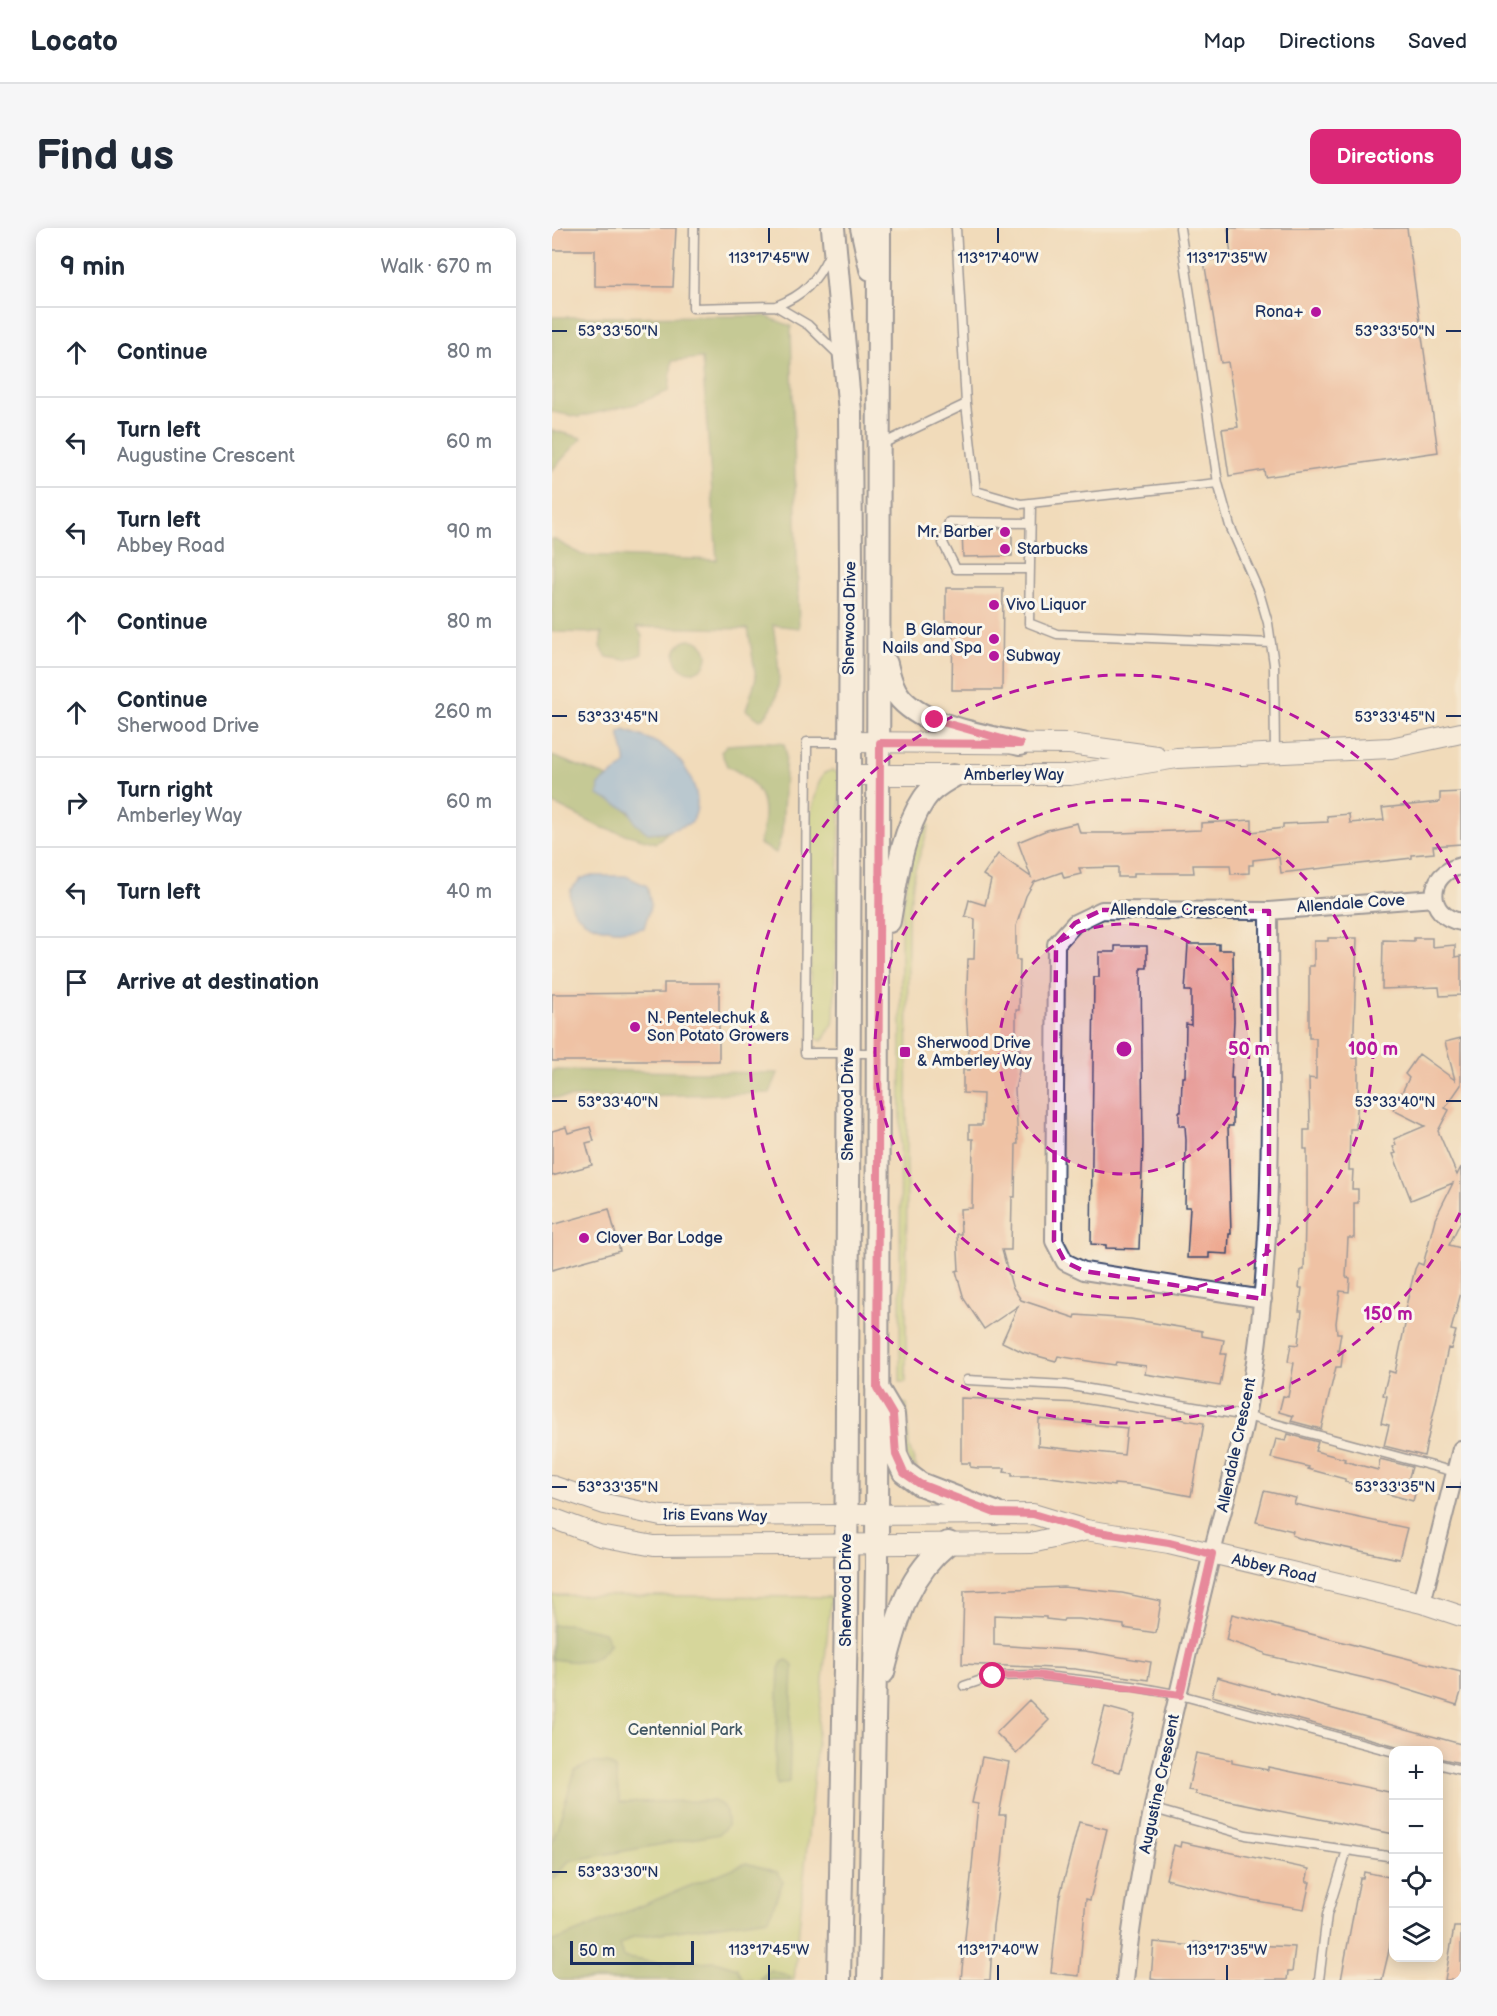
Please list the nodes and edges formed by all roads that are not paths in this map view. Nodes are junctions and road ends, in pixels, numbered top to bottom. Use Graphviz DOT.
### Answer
graph roads {
  1 [pos="694,228"];
  2 [pos="875,228"];
  3 [pos="956,228"];
  4 [pos="1180,228"];
  5 [pos="833,236"];
  6 [pos="776,306"];
  7 [pos="846,363"];
  8 [pos="966,404"];
  9 [pos="879,446"];
  10 [pos="1218,483"];
  11 [pos="1030,503"];
  12 [pos="1030,523"];
  13 [pos="1030,569"];
  14 [pos="878,626"];
  15 [pos="1271,643"];
  16 [pos="1461,733"];
  17 [pos="849,742"];
  18 [pos="880,743"];
  19 [pos="1020,744"];
  20 [pos="1275,753"];
  21 [pos="1177,759"];
  22 [pos="850,775"];
  23 [pos="880,776"];
  24 [pos="953,776"];
  25 [pos="1461,866"];
  26 [pos="1434,898"];
  27 [pos="1269,911"];
  28 [pos="1461,922"];
  29 [pos="878,994"];
  30 [pos="848,1053"];
  31 [pos="878,1053"];
  32 [pos="1263,1299"];
  33 [pos="967,1380"];
  34 [pos="877,1388"];
  35 [pos="1246,1416"];
  36 [pos="1461,1449"];
  37 [pos="1455,1473"];
  38 [pos="552,1486"];
  39 [pos="995,1513"];
  40 [pos="846,1515"];
  41 [pos="876,1515"];
  42 [pos="552,1518"];
  43 [pos="1086,1530"];
  44 [pos="948,1544"];
  45 [pos="847,1545"];
  46 [pos="877,1545"];
  47 [pos="1212,1554"];
  48 [pos="1422,1603"];
  49 [pos="1461,1616"];
  50 [pos="964,1686"];
  51 [pos="1180,1695"];
  52 [pos="874,1702"];
  53 [pos="1389,1751"];
  54 [pos="1443,1765"];
  55 [pos="1461,1770"];
  56 [pos="1154,1809"];
  57 [pos="1347,1850"];
  58 [pos="1389,1856"];
  59 [pos="839,1980"];
  60 [pos="869,1980"];
  61 [pos="1125,1980"];
  62 [pos="1319,1980"];
  1 -- 6 [label="lane"];
  2 -- 9 [label="main road, Sherwood Drive"];
  3 -- 8 [label="lane"];
  4 -- 10 [label="lane"];
  5 -- 6 [label="lane"];
  5 -- 7 [label="main road, Sherwood Drive"];
  6 -- 7 [label="lane"];
  7 -- 17 [label="main road, Sherwood Drive"];
  8 -- 9 [label="lane"];
  8 -- 11 [label="lane"];
  9 -- 14 [label="main road, Sherwood Drive"];
  10 -- 11 [label="lane"];
  10 -- 15 [label="lane"];
  11 -- 12 [label="lane"];
  12 -- 13 [label="lane"];
  12 -- 13 [label="lane"];
  13 -- 15 [label="lane"];
  14 -- 18 [label="main road, Sherwood Drive"];
  14 -- 19 [label="main road"];
  15 -- 20 [label="lane"];
  16 -- 20 [label="street, Amberley Way"];
  17 -- 18 [label="street, Amberley Way"];
  17 -- 22 [label="main road, Sherwood Drive"];
  17 -- 30 [label="lane"];
  18 -- 19 [label="street, Amberley Way"];
  18 -- 23 [label="main road, Sherwood Drive"];
  19 -- 21 [label="street, Amberley Way"];
  20 -- 21 [label="street, Amberley Way"];
  21 -- 24 [label="street, Amberley Way"];
  22 -- 23 [label="street, Amberley Way"];
  22 -- 30 [label="main road, Sherwood Drive"];
  23 -- 24 [label="street, Amberley Way"];
  23 -- 29 [label="main road, Sherwood Drive"];
  24 -- 29 [label="main road"];
  25 -- 26 [label="street"];
  26 -- 27 [label="street, Allendale Cove"];
  26 -- 28 [label="street"];
  27 -- 32 [label="street, Allendale Crescent"];
  27 -- 32 [label="street, Allendale Crescent"];
  29 -- 31 [label="main road, Sherwood Drive"];
  30 -- 31 [label="lane"];
  30 -- 40 [label="main road, Sherwood Drive"];
  31 -- 34 [label="main road, Sherwood Drive"];
  32 -- 35 [label="street, Allendale Crescent"];
  33 -- 35 [label="lane"];
  34 -- 39 [label="main road"];
  34 -- 41 [label="main road, Sherwood Drive"];
  35 -- 37 [label="lane"];
  35 -- 47 [label="street, Allendale Crescent"];
  36 -- 37 [label="street"];
  37 -- 48 [label="street"];
  38 -- 40 [label="street, Iris Evans Way"];
  39 -- 41 [label="street, Abbey Road"];
  39 -- 43 [label="street, Abbey Road"];
  40 -- 41 [label="street, Abbey Road"];
  40 -- 45 [label="main road, Sherwood Drive"];
  41 -- 46 [label="main road, Sherwood Drive"];
  42 -- 45 [label="street, Iris Evans Way"];
  43 -- 44 [label="street, Abbey Road"];
  43 -- 47 [label="street, Abbey Road"];
  44 -- 46 [label="street, Abbey Road"];
  44 -- 52 [label="main road"];
  45 -- 46 [label="street, Abbey Road"];
  45 -- 59 [label="main road, Sherwood Drive"];
  46 -- 52 [label="main road, Sherwood Drive"];
  47 -- 48 [label="street, Abbey Road"];
  47 -- 51 [label="street, Augustine Crescent"];
  48 -- 49 [label="street, Abbey Road"];
  50 -- 51 [label="lane"];
  51 -- 53 [label="lane"];
  51 -- 56 [label="street, Augustine Crescent"];
  52 -- 60 [label="main road, Sherwood Drive"];
  54 -- 55 [label="lane"];
  56 -- 57 [label="lane"];
  56 -- 61 [label="street, Augustine Crescent"];
  57 -- 58 [label="lane"];
  57 -- 62 [label="lane"];
}
